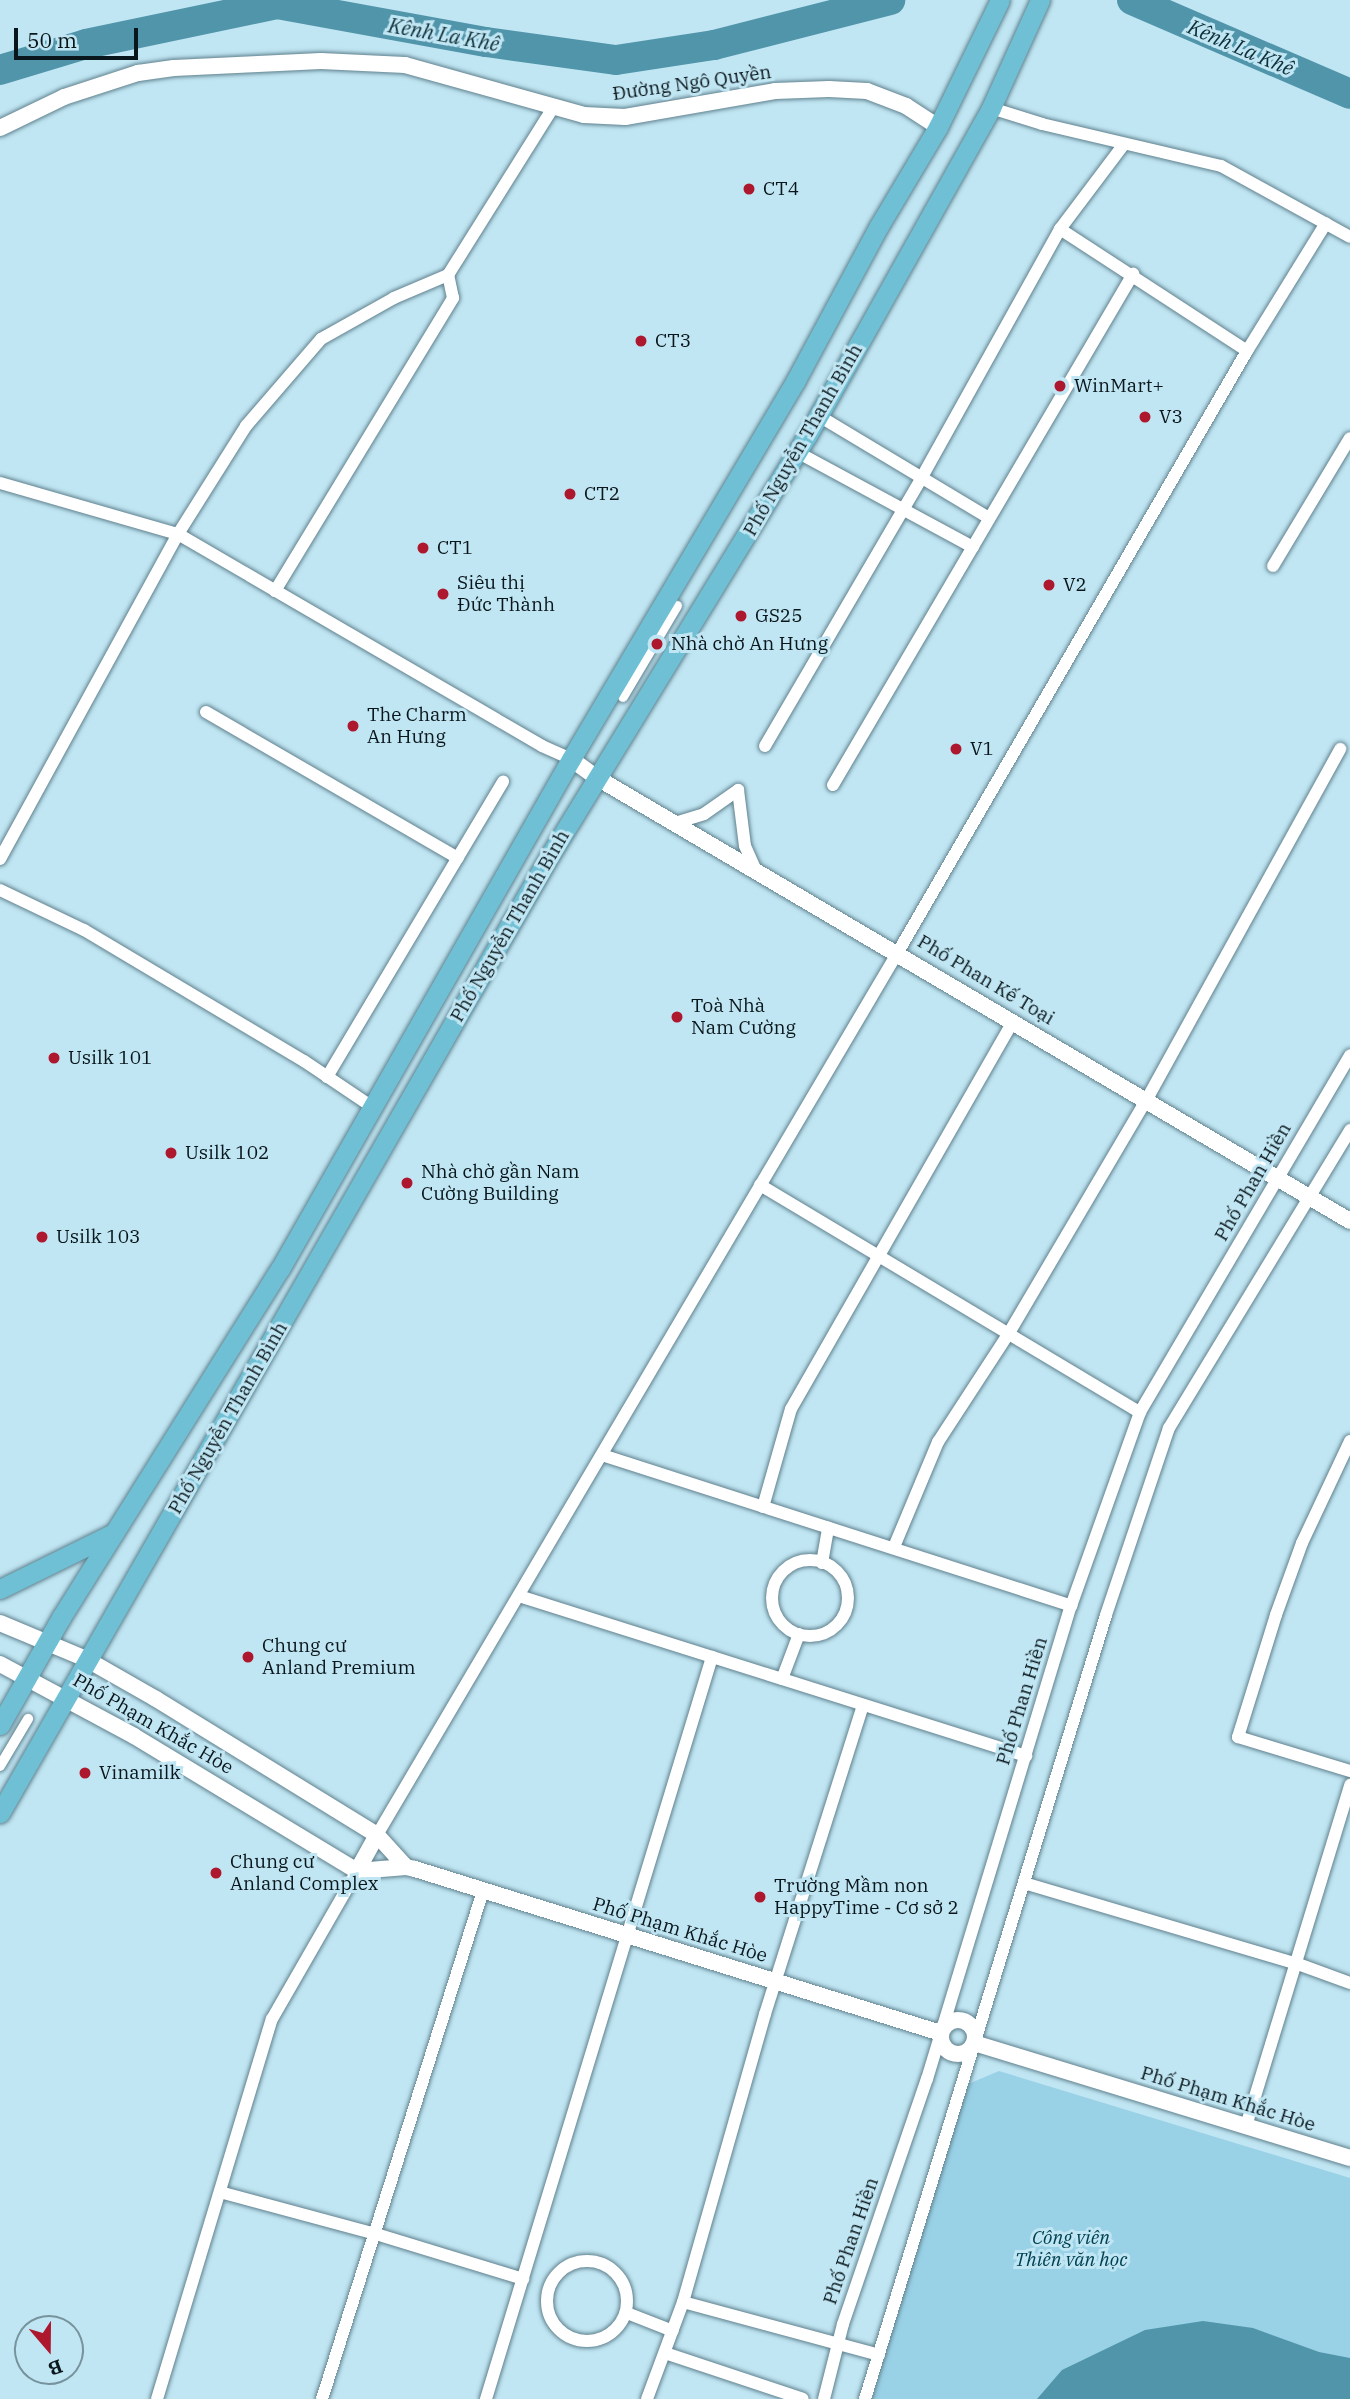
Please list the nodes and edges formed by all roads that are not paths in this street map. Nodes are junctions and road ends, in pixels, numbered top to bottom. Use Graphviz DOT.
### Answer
graph roads {
  1 [pos="1000,0"];
  2 [pos="1040,0"];
  3 [pos="554,106"];
  4 [pos="991,108"];
  5 [pos="0,128"];
  6 [pos="937,128"];
  7 [pos="1124,144"];
  8 [pos="1326,223"];
  9 [pos="1060,229"];
  10 [pos="1350,237"];
  11 [pos="1133,274"];
  12 [pos="448,275"];
  13 [pos="1247,351"];
  14 [pos="819,415"];
  15 [pos="1350,438"];
  16 [pos="797,452"];
  17 [pos="922,477"];
  18 [pos="0,484"];
  19 [pos="903,507"];
  20 [pos="989,518"];
  21 [pos="178,534"];
  22 [pos="973,547"];
  23 [pos="1273,566"];
  24 [pos="275,591"];
  25 [pos="677,606"];
  26 [pos="623,697"];
  27 [pos="206,712"];
  28 [pos="765,746"];
  29 [pos="1340,749"];
  30 [pos="571,760"];
  31 [pos="599,779"];
  32 [pos="503,782"];
  33 [pos="833,785"];
  34 [pos="675,823"];
  35 [pos="458,858"];
  36 [pos="0,859"];
  37 [pos="755,868"];
  38 [pos="0,890"];
  39 [pos="898,952"];
  40 [pos="1013,1021"];
  41 [pos="1350,1055"];
  42 [pos="327,1077"];
  43 [pos="1147,1100"];
  44 [pos="371,1106"];
  45 [pos="1350,1130"];
  46 [pos="1278,1177"];
  47 [pos="760,1185"];
  48 [pos="1310,1196"];
  49 [pos="1350,1221"];
  50 [pos="876,1255"];
  51 [pos="1009,1333"];
  52 [pos="1140,1412"];
  53 [pos="1350,1441"];
  54 [pos="602,1455"];
  55 [pos="763,1507"];
  56 [pos="828,1528"];
  57 [pos="116,1532"];
  58 [pos="894,1547"];
  59 [pos="822,1563"];
  60 [pos="0,1589"];
  61 [pos="519,1596"];
  62 [pos="1071,1605"];
  63 [pos="0,1623"];
  64 [pos="799,1634"];
  65 [pos="48,1643"];
  66 [pos="712,1657"];
  67 [pos="86,1659"];
  68 [pos="0,1664"];
  69 [pos="27,1678"];
  70 [pos="782,1679"];
  71 [pos="64,1697"];
  72 [pos="863,1705"];
  73 [pos="28,1719"];
  74 [pos="0,1725"];
  75 [pos="1026,1756"];
  76 [pos="0,1766"];
  77 [pos="1350,1771"];
  78 [pos="1350,1785"];
  79 [pos="0,1813"];
  80 [pos="377,1835"];
  81 [pos="406,1867"];
  82 [pos="358,1871"];
  83 [pos="1024,1883"];
  84 [pos="483,1891"];
  85 [pos="629,1936"];
  86 [pos="1298,1964"];
  87 [pos="776,1982"];
  88 [pos="1350,1983"];
  89 [pos="941,2033"];
  90 [pos="974,2043"];
  91 [pos="1246,2126"];
  92 [pos="1350,2158"];
  93 [pos="220,2192"];
  94 [pos="376,2234"];
  95 [pos="523,2279"];
  96 [pos="683,2302"];
  97 [pos="627,2313"];
  98 [pos="673,2331"];
  99 [pos="839,2347"];
  100 [pos="664,2353"];
  101 [pos="879,2355"];
  102 [pos="161,2398"];
  103 [pos="322,2399"];
  104 [pos="486,2399"];
  105 [pos="648,2399"];
  106 [pos="803,2399"];
  107 [pos="824,2399"];
  108 [pos="865,2399"];
  1 -- 6 [label="main road, Phố Nguyễn Thanh Bình"];
  2 -- 4 [label="main road, Phố Nguyễn Thanh Bình"];
  3 -- 5 [label="street, Đường Ngô Quyền"];
  3 -- 6 [label="street, Đường Ngô Quyền"];
  3 -- 12 [label="street"];
  4 -- 7 [label="street"];
  4 -- 14 [label="main road, Phố Nguyễn Thanh Bình"];
  6 -- 30 [label="main road, Phố Nguyễn Thanh Bình"];
  7 -- 8 [label="street"];
  7 -- 9 [label="street"];
  8 -- 10 [label="street"];
  8 -- 13 [label="street"];
  9 -- 11 [label="street"];
  9 -- 17 [label="street"];
  11 -- 13 [label="street"];
  11 -- 20 [label="street"];
  12 -- 21 [label="street"];
  12 -- 24 [label="street"];
  13 -- 39 [label="street"];
  14 -- 16 [label="main road, Phố Nguyễn Thanh Bình"];
  14 -- 17 [label="street"];
  15 -- 23 [label="street"];
  16 -- 19 [label="street"];
  16 -- 31 [label="main road, Phố Nguyễn Thanh Bình"];
  17 -- 19 [label="street"];
  17 -- 20 [label="street"];
  18 -- 21 [label="street"];
  19 -- 22 [label="street"];
  19 -- 28 [label="street"];
  20 -- 22 [label="street"];
  21 -- 24 [label="street"];
  21 -- 36 [label="street"];
  22 -- 33 [label="street"];
  24 -- 30 [label="street"];
  25 -- 26 [label="street"];
  27 -- 35 [label="street"];
  29 -- 43 [label="street"];
  30 -- 31 [label="street, Phố Phan Kế Toại"];
  30 -- 44 [label="main road, Phố Nguyễn Thanh Bình"];
  31 -- 34 [label="street, Phố Phan Kế Toại"];
  31 -- 67 [label="main road, Phố Nguyễn Thanh Bình"];
  32 -- 35 [label="street"];
  34 -- 37 [label="street, Phố Phan Kế Toại"];
  34 -- 37 [label="street"];
  35 -- 42 [label="street"];
  37 -- 39 [label="street, Phố Phan Kế Toại"];
  38 -- 42 [label="street"];
  39 -- 40 [label="street, Phố Phan Kế Toại"];
  39 -- 47 [label="street"];
  40 -- 43 [label="street, Phố Phan Kế Toại"];
  40 -- 50 [label="street"];
  41 -- 46 [label="street, Phố Phan Hiền"];
  42 -- 44 [label="street"];
  43 -- 46 [label="street, Phố Phan Kế Toại"];
  43 -- 51 [label="street"];
  44 -- 57 [label="main road, Phố Nguyễn Thanh Bình"];
  45 -- 48 [label="street"];
  46 -- 48 [label="street, Phố Phan Kế Toại"];
  46 -- 52 [label="street, Phố Phan Hiền"];
  47 -- 50 [label="street"];
  47 -- 54 [label="street"];
  48 -- 49 [label="street, Phố Phan Kế Toại"];
  48 -- 83 [label="street"];
  50 -- 51 [label="street"];
  50 -- 55 [label="street"];
  51 -- 52 [label="street"];
  51 -- 58 [label="street"];
  52 -- 62 [label="street, Phố Phan Hiền"];
  53 -- 77 [label="street"];
  54 -- 55 [label="street"];
  54 -- 61 [label="street"];
  55 -- 56 [label="street"];
  56 -- 58 [label="street"];
  56 -- 59 [label="street"];
  57 -- 60 [label="main road"];
  57 -- 65 [label="main road, Phố Nguyễn Thanh Bình"];
  58 -- 62 [label="street"];
  59 -- 64 [label="street"];
  59 -- 64 [label="street"];
  61 -- 66 [label="street"];
  61 -- 80 [label="street"];
  62 -- 75 [label="street, Phố Phan Hiền"];
  63 -- 65 [label="street, Phố Phạm Khắc Hòe"];
  64 -- 70 [label="street"];
  65 -- 67 [label="street, Phố Phạm Khắc Hòe"];
  65 -- 69 [label="main road, Phố Nguyễn Thanh Bình"];
  66 -- 70 [label="street"];
  66 -- 85 [label="street"];
  67 -- 71 [label="main road, Phố Nguyễn Thanh Bình"];
  67 -- 80 [label="street, Phố Phạm Khắc Hòe"];
  68 -- 69 [label="street, Phố Phạm Khắc Hòe"];
  69 -- 71 [label="street, Phố Phạm Khắc Hòe"];
  69 -- 74 [label="main road, Phố Nguyễn Thanh Bình"];
  70 -- 72 [label="street"];
  71 -- 79 [label="main road, Phố Nguyễn Thanh Bình"];
  71 -- 82 [label="street, Phố Phạm Khắc Hòe"];
  72 -- 75 [label="street"];
  72 -- 87 [label="street"];
  73 -- 76 [label="street"];
  75 -- 89 [label="street, Phố Phan Hiền"];
  78 -- 86 [label="street"];
  80 -- 81 [label="street, Phố Phạm Khắc Hòe"];
  80 -- 82 [label="street"];
  81 -- 82 [label="street, Phố Phạm Khắc Hòe"];
  81 -- 84 [label="street, Phố Phạm Khắc Hòe"];
  82 -- 93 [label="street"];
  83 -- 86 [label="street"];
  83 -- 90 [label="street"];
  84 -- 85 [label="street, Phố Phạm Khắc Hòe"];
  84 -- 94 [label="street"];
  85 -- 87 [label="street, Phố Phạm Khắc Hòe"];
  85 -- 95 [label="street"];
  86 -- 88 [label="street"];
  86 -- 91 [label="street"];
  87 -- 89 [label="street, Phố Phạm Khắc Hòe"];
  87 -- 96 [label="street"];
  89 -- 90 [label="street"];
  89 -- 90 [label="street"];
  89 -- 99 [label="street, Phố Phan Hiền"];
  90 -- 91 [label="street, Phố Phạm Khắc Hòe"];
  90 -- 101 [label="street"];
  91 -- 92 [label="street, Phố Phạm Khắc Hòe"];
  93 -- 94 [label="street"];
  93 -- 102 [label="street"];
  94 -- 95 [label="street"];
  94 -- 103 [label="street"];
  95 -- 104 [label="street"];
  96 -- 98 [label="street"];
  96 -- 99 [label="street"];
  97 -- 97 [label="street"];
  97 -- 98 [label="street"];
  98 -- 100 [label="street"];
  99 -- 101 [label="street"];
  99 -- 107 [label="street, Phố Phan Hiền"];
  100 -- 105 [label="street"];
  100 -- 106 [label="street"];
  101 -- 108 [label="street"];
}
